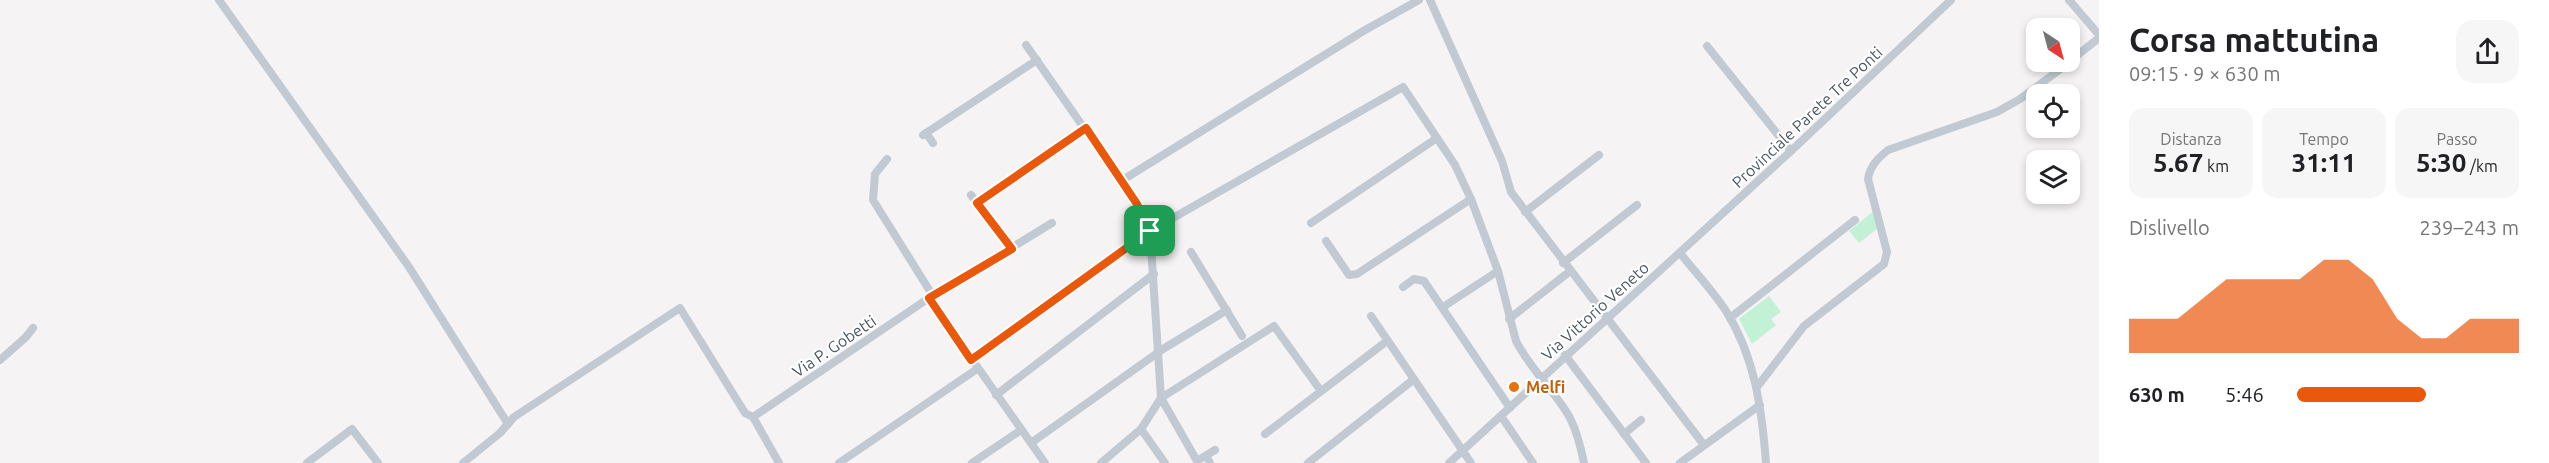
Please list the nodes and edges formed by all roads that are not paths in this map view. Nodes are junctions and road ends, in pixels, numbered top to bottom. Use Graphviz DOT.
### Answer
graph roads {
  1 [pos="219,0"];
  2 [pos="1419,0"];
  3 [pos="1430,0"];
  4 [pos="1951,0"];
  5 [pos="2069,0"];
  6 [pos="2099,37"];
  7 [pos="1026,45"];
  8 [pos="1707,46"];
  9 [pos="2080,53"];
  10 [pos="1037,60"];
  11 [pos="2056,72"];
  12 [pos="1086,128"];
  13 [pos="1437,138"];
  14 [pos="933,143"];
  15 [pos="1791,151"];
  16 [pos="1599,155"];
  17 [pos="887,159"];
  18 [pos="1121,181"];
  19 [pos="971,195"];
  20 [pos="1471,199"];
  21 [pos="977,203"];
  22 [pos="1637,205"];
  23 [pos="1526,212"];
  24 [pos="1855,220"];
  25 [pos="1052,223"];
  26 [pos="1311,223"];
  27 [pos="1150,231"];
  28 [pos="1326,241"];
  29 [pos="1012,249"];
  30 [pos="1191,252"];
  31 [pos="1680,253"];
  32 [pos="1563,263"];
  33 [pos="1498,271"];
  34 [pos="1569,272"];
  35 [pos="1154,274"];
  36 [pos="1403,287"];
  37 [pos="931,297"];
  38 [pos="1443,308"];
  39 [pos="1227,310"];
  40 [pos="1371,316"];
  41 [pos="1730,318"];
  42 [pos="1509,319"];
  43 [pos="1606,319"];
  44 [pos="33,328"];
  45 [pos="1242,336"];
  46 [pos="1383,344"];
  47 [pos="1159,352"];
  48 [pos="1565,355"];
  49 [pos="0,360"];
  50 [pos="971,360"];
  51 [pos="977,369"];
  52 [pos="1413,380"];
  53 [pos="1541,380"];
  54 [pos="1757,387"];
  55 [pos="1321,391"];
  56 [pos="996,395"];
  57 [pos="1161,398"];
  58 [pos="1760,405"];
  59 [pos="1510,408"];
  60 [pos="1501,416"];
  61 [pos="753,417"];
  62 [pos="1641,420"];
  63 [pos="508,424"];
  64 [pos="1141,429"];
  65 [pos="1020,430"];
  66 [pos="1265,434"];
  67 [pos="1624,434"];
  68 [pos="1031,443"];
  69 [pos="1704,445"];
  70 [pos="1215,450"];
  71 [pos="1462,451"];
  72 [pos="844,462"];
  73 [pos="1105,462"];
  74 [pos="307,463"];
  75 [pos="378,463"];
  76 [pos="463,463"];
  77 [pos="779,463"];
  78 [pos="972,463"];
  79 [pos="1045,463"];
  80 [pos="1165,463"];
  81 [pos="1308,463"];
  82 [pos="1449,463"];
  83 [pos="1471,463"];
  84 [pos="1533,463"];
  85 [pos="1584,463"];
  86 [pos="1646,463"];
  87 [pos="1680,463"];
  88 [pos="1766,463"];
  1 -- 63 [label="street"];
  2 -- 18 [label="street"];
  3 -- 23 [label="street"];
  4 -- 15 [label="street, Provinciale Parete Tre Ponti"];
  5 -- 6 [label="street"];
  6 -- 9 [label="street"];
  7 -- 10 [label="street"];
  8 -- 15 [label="street"];
  10 -- 12 [label="street"];
  10 -- 14 [label="street"];
  11 -- 54 [label="street"];
  12 -- 18 [label="street"];
  12 -- 21 [label="street"];
  13 -- 20 [label="street"];
  13 -- 26 [label="street"];
  13 -- 27 [label="street"];
  15 -- 31 [label="street, Provinciale Parete Tre Ponti"];
  16 -- 23 [label="street"];
  17 -- 37 [label="street"];
  18 -- 27 [label="street"];
  19 -- 21 [label="street"];
  20 -- 28 [label="street"];
  20 -- 33 [label="street"];
  21 -- 29 [label="street"];
  22 -- 32 [label="street"];
  23 -- 32 [label="street"];
  24 -- 41 [label="street"];
  25 -- 29 [label="street, Via P. Gobetti"];
  27 -- 35 [label="street"];
  27 -- 50 [label="street"];
  29 -- 37 [label="street, Via P. Gobetti"];
  30 -- 39 [label="street"];
  31 -- 41 [label="street"];
  31 -- 43 [label="street, Via Vittorio Veneto"];
  32 -- 34 [label="street"];
  33 -- 38 [label="street"];
  33 -- 42 [label="street"];
  34 -- 42 [label="street"];
  34 -- 43 [label="street"];
  35 -- 47 [label="street"];
  35 -- 56 [label="street"];
  36 -- 38 [label="street"];
  37 -- 50 [label="street"];
  37 -- 61 [label="street, Via P. Gobetti"];
  38 -- 59 [label="street"];
  39 -- 45 [label="street"];
  39 -- 47 [label="street"];
  40 -- 52 [label="street"];
  41 -- 54 [label="street"];
  42 -- 53 [label="street"];
  43 -- 48 [label="street, Via Vittorio Veneto"];
  43 -- 69 [label="street"];
  44 -- 49 [label="street"];
  46 -- 55 [label="street"];
  47 -- 57 [label="street"];
  47 -- 68 [label="street"];
  48 -- 53 [label="street, Via Vittorio Veneto"];
  48 -- 67 [label="street"];
  50 -- 51 [label="street"];
  51 -- 56 [label="street"];
  51 -- 72 [label="street"];
  52 -- 71 [label="street"];
  52 -- 81 [label="street"];
  53 -- 59 [label="street, Via Vittorio Veneto"];
  53 -- 85 [label="street"];
  54 -- 58 [label="street"];
  55 -- 57 [label="street"];
  55 -- 66 [label="street"];
  56 -- 65 [label="street"];
  57 -- 64 [label="street"];
  57 -- 70 [label="street"];
  58 -- 69 [label="street"];
  58 -- 88 [label="street"];
  59 -- 60 [label="street, Via Vittorio Veneto"];
  60 -- 71 [label="street, Via Vittorio Veneto"];
  60 -- 84 [label="street"];
  61 -- 63 [label="street"];
  61 -- 77 [label="street"];
  62 -- 67 [label="street"];
  63 -- 76 [label="street"];
  64 -- 73 [label="street"];
  64 -- 80 [label="street"];
  65 -- 68 [label="street"];
  65 -- 78 [label="street"];
  67 -- 86 [label="street"];
  68 -- 79 [label="street"];
  69 -- 87 [label="street"];
  71 -- 82 [label="street, Via Vittorio Veneto"];
  71 -- 83 [label="street"];
  74 -- 75 [label="street"];
}
